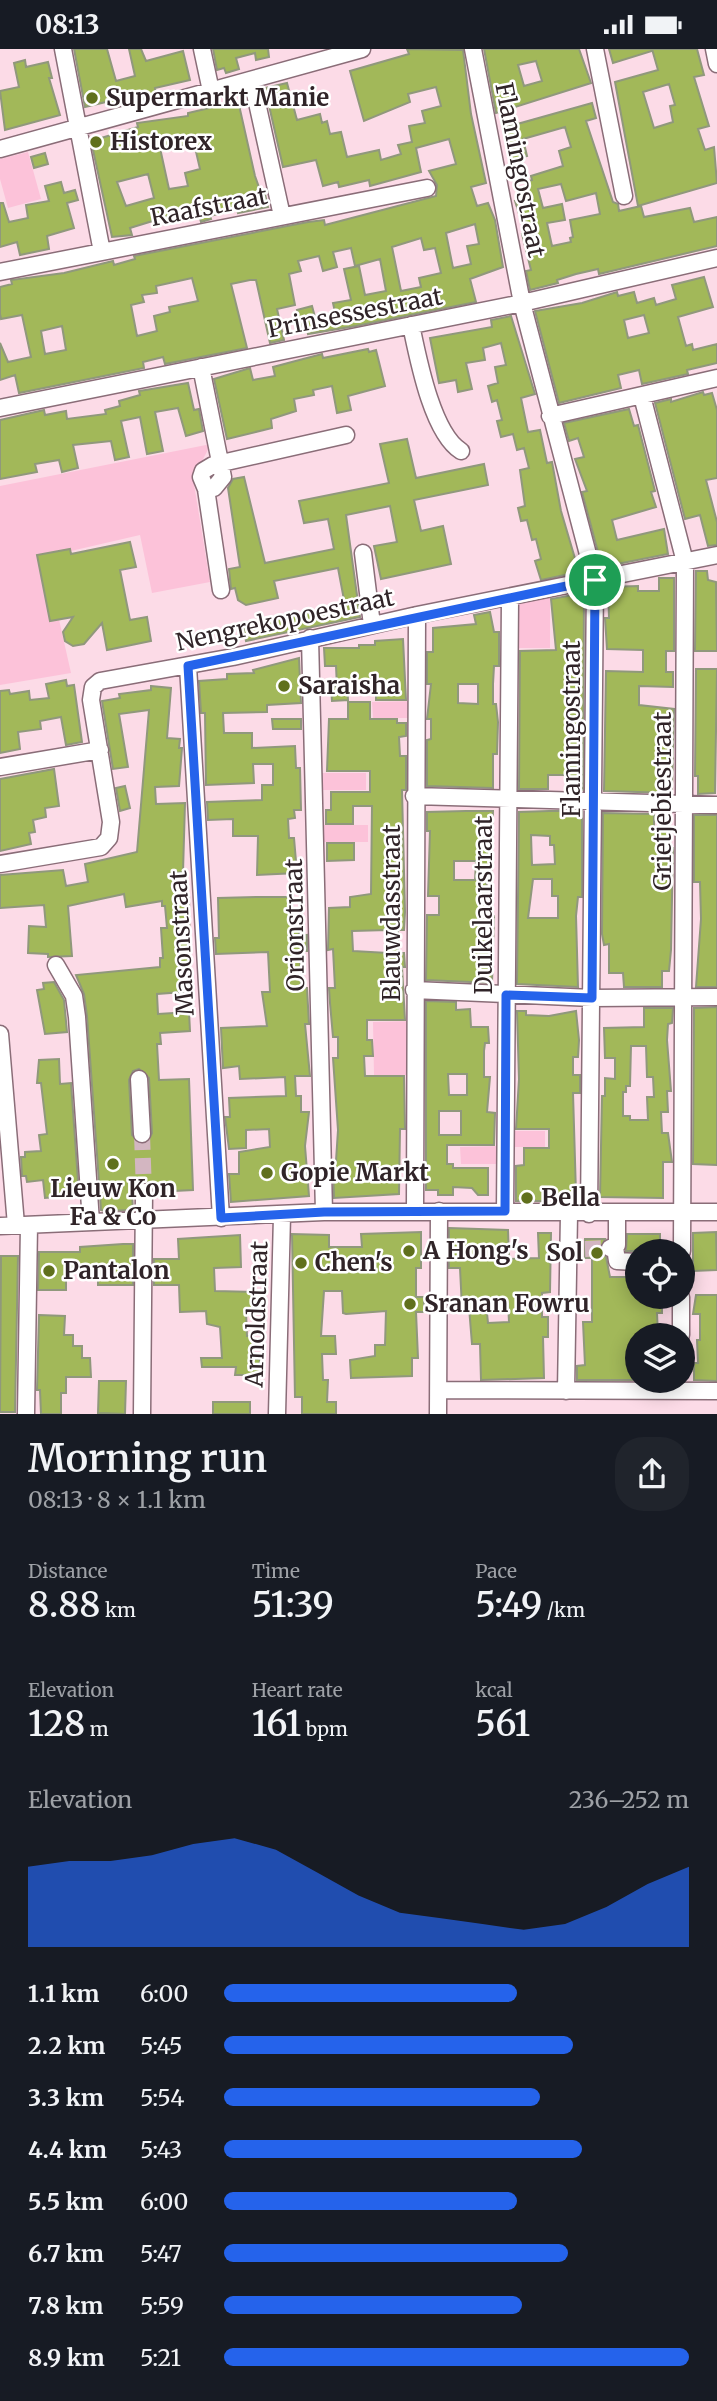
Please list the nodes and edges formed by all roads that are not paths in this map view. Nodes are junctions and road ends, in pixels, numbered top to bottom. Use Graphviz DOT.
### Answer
graph roads {
  1 [pos="63,49"];
  2 [pos="202,49"];
  3 [pos="362,49"];
  4 [pos="473,49"];
  5 [pos="595,49"];
  6 [pos="714,49"];
  7 [pos="341,52"];
  8 [pos="717,64"];
  9 [pos="252,79"];
  10 [pos="211,91"];
  11 [pos="76,128"];
  12 [pos="0,149"];
  13 [pos="427,188"];
  14 [pos="624,196"];
  15 [pos="282,216"];
  16 [pos="102,252"];
  17 [pos="717,258"];
  18 [pos="0,272"];
  19 [pos="522,303"];
  20 [pos="411,325"];
  21 [pos="201,367"];
  22 [pos="716,381"];
  23 [pos="642,396"];
  24 [pos="0,408"];
  25 [pos="550,416"];
  26 [pos="346,435"];
  27 [pos="461,451"];
  28 [pos="220,465"];
  29 [pos="363,553"];
  30 [pos="717,555"];
  31 [pos="685,562"];
  32 [pos="595,580"];
  33 [pos="221,590"];
  34 [pos="510,599"];
  35 [pos="417,615"];
  36 [pos="372,625"];
  37 [pos="310,638"];
  38 [pos="188,666"];
  39 [pos="100,750"];
  40 [pos="0,768"];
  41 [pos="415,796"];
  42 [pos="507,799"];
  43 [pos="595,801"];
  44 [pos="717,805"];
  45 [pos="687,806"];
  46 [pos="0,864"];
  47 [pos="56,965"];
  48 [pos="414,990"];
  49 [pos="506,995"];
  50 [pos="685,997"];
  51 [pos="717,997"];
  52 [pos="592,998"];
  53 [pos="0,1034"];
  54 [pos="139,1079"];
  55 [pos="142,1134"];
  56 [pos="144,1192"];
  57 [pos="415,1210"];
  58 [pos="439,1211"];
  59 [pos="505,1211"];
  60 [pos="324,1212"];
  61 [pos="617,1212"];
  62 [pos="717,1212"];
  63 [pos="682,1213"];
  64 [pos="569,1214"];
  65 [pos="590,1214"];
  66 [pos="282,1216"];
  67 [pos="221,1218"];
  68 [pos="144,1221"];
  69 [pos="91,1222"];
  70 [pos="15,1226"];
  71 [pos="682,1239"];
  72 [pos="568,1249"];
  73 [pos="585,1249"];
  74 [pos="625,1261"];
  75 [pos="625,1388"];
  76 [pos="695,1388"];
  77 [pos="438,1390"];
  78 [pos="566,1391"];
  79 [pos="717,1391"];
  80 [pos="26,1414"];
  81 [pos="142,1414"];
  82 [pos="277,1414"];
  83 [pos="438,1414"];
  1 -- 11 [label="street"];
  2 -- 10 [label="street"];
  3 -- 7 [label="street"];
  4 -- 19 [label="street, Flamingostraat"];
  5 -- 14 [label="street"];
  6 -- 8 [label="street"];
  7 -- 9 [label="street"];
  9 -- 10 [label="street"];
  9 -- 15 [label="street"];
  10 -- 11 [label="street"];
  11 -- 12 [label="street"];
  11 -- 16 [label="street"];
  13 -- 15 [label="street, Raafstraat"];
  15 -- 16 [label="street, Raafstraat"];
  16 -- 18 [label="street, Raafstraat"];
  17 -- 19 [label="street, Prinsessestraat"];
  19 -- 20 [label="street, Prinsessestraat"];
  19 -- 25 [label="street, Flamingostraat"];
  20 -- 21 [label="street, Prinsessestraat"];
  20 -- 27 [label="street"];
  21 -- 24 [label="street, Prinsessestraat"];
  21 -- 28 [label="street"];
  22 -- 23 [label="street"];
  23 -- 25 [label="street"];
  23 -- 31 [label="street, Grietjebiestraat"];
  25 -- 32 [label="street, Flamingostraat"];
  26 -- 28 [label="street"];
  28 -- 33 [label="street"];
  29 -- 36 [label="street"];
  30 -- 31 [label="street, Nengrekopoestraat"];
  31 -- 32 [label="street, Nengrekopoestraat"];
  31 -- 45 [label="street, Grietjebiestraat"];
  32 -- 34 [label="street, Nengrekopoestraat"];
  32 -- 43 [label="street, Flamingostraat"];
  34 -- 35 [label="street, Nengrekopoestraat"];
  34 -- 42 [label="street, Duikelaarstraat"];
  35 -- 36 [label="street, Nengrekopoestraat"];
  35 -- 41 [label="street, Blauwdasstraat"];
  36 -- 37 [label="street, Nengrekopoestraat"];
  37 -- 38 [label="street, Nengrekopoestraat"];
  37 -- 60 [label="street, Orionstraat"];
  38 -- 39 [label="street, Nengrekopoestraat"];
  38 -- 67 [label="street, Masonstraat"];
  39 -- 40 [label="street"];
  39 -- 46 [label="street"];
  41 -- 42 [label="street"];
  41 -- 48 [label="street, Blauwdasstraat"];
  42 -- 43 [label="street"];
  42 -- 49 [label="street, Duikelaarstraat"];
  43 -- 45 [label="street"];
  43 -- 52 [label="street, Flamingostraat"];
  44 -- 45 [label="street"];
  45 -- 50 [label="street, Grietjebiestraat"];
  47 -- 69 [label="street"];
  48 -- 49 [label="street"];
  48 -- 57 [label="street, Blauwdasstraat"];
  49 -- 52 [label="street"];
  49 -- 59 [label="street, Duikelaarstraat"];
  50 -- 51 [label="street"];
  50 -- 52 [label="street"];
  50 -- 63 [label="street, Grietjebiestraat"];
  52 -- 65 [label="street, Flamingostraat"];
  53 -- 70 [label="street"];
  54 -- 55 [label="street"];
  56 -- 68 [label="street"];
  57 -- 58 [label="street"];
  57 -- 60 [label="street"];
  58 -- 59 [label="street"];
  58 -- 77 [label="street"];
  59 -- 64 [label="street"];
  60 -- 66 [label="street"];
  61 -- 63 [label="street"];
  61 -- 65 [label="street"];
  61 -- 74 [label="street"];
  62 -- 63 [label="street"];
  63 -- 71 [label="street, Grietjebiestraat"];
  64 -- 65 [label="street"];
  64 -- 72 [label="street"];
  66 -- 67 [label="street"];
  66 -- 82 [label="street, Arnoldstraat"];
  67 -- 68 [label="street"];
  68 -- 69 [label="street"];
  68 -- 81 [label="street"];
  69 -- 70 [label="street"];
  70 -- 80 [label="street"];
  72 -- 73 [label="street"];
  72 -- 78 [label="street"];
  75 -- 78 [label="street"];
  76 -- 79 [label="street"];
  77 -- 78 [label="street"];
  77 -- 83 [label="street"];
}
